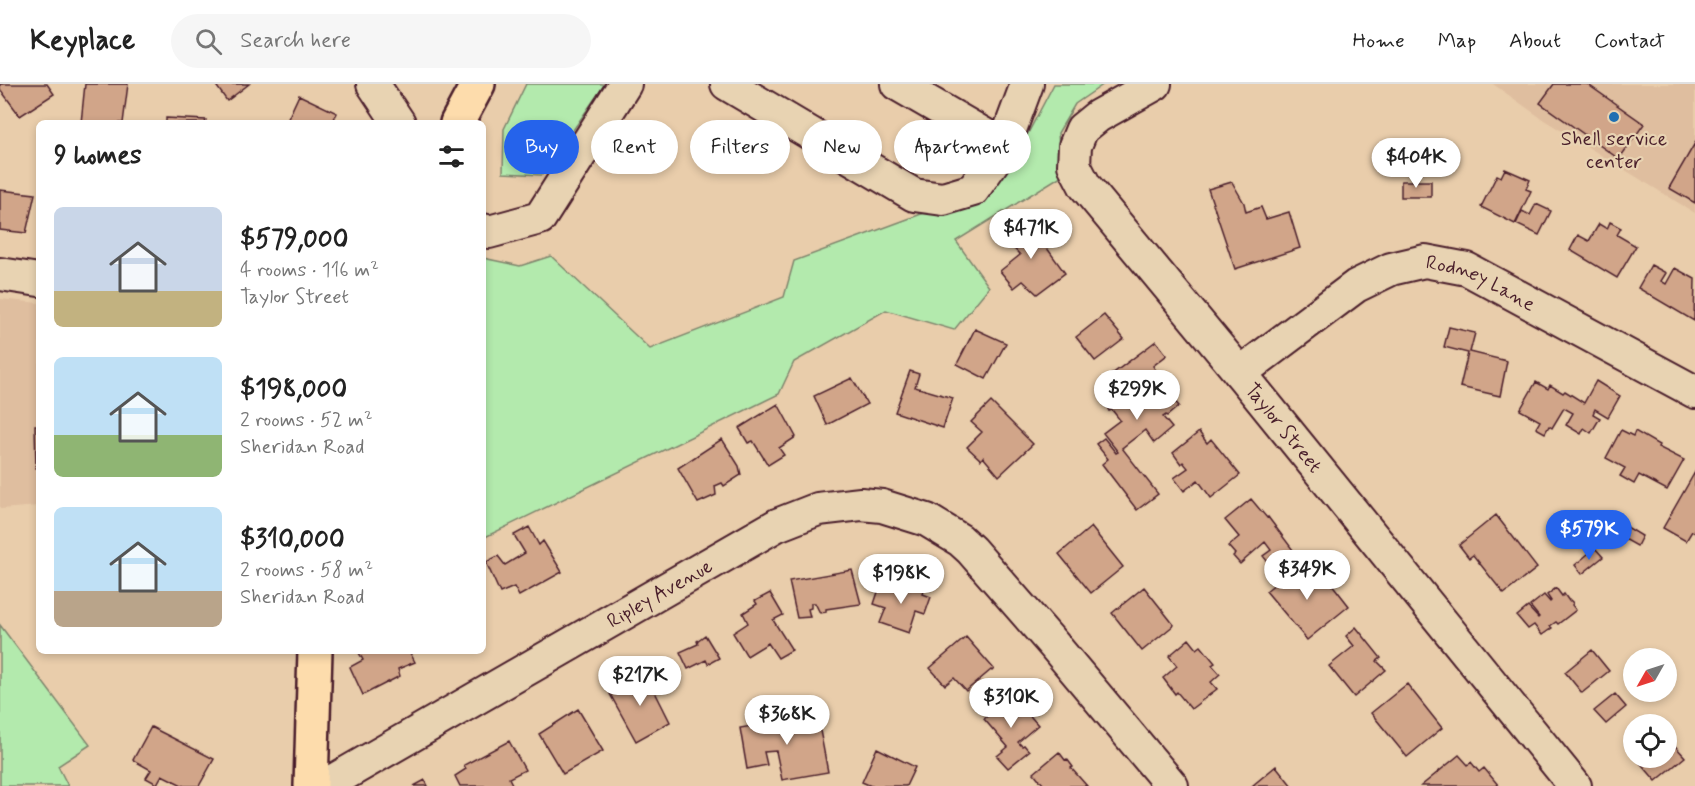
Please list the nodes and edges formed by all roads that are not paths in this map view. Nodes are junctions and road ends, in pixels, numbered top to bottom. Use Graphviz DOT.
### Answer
graph roads {
  1 [pos="373,84"];
  2 [pos="478,84"];
  3 [pos="625,84"];
  4 [pos="727,84"];
  5 [pos="897,84"];
  6 [pos="1027,84"];
  7 [pos="1155,84"];
  8 [pos="397,120"];
  9 [pos="459,120"];
  10 [pos="959,120"];
  11 [pos="1014,120"];
  12 [pos="985,174"];
  13 [pos="486,231"];
  14 [pos="0,274"];
  15 [pos="36,280"];
  16 [pos="1240,373"];
  17 [pos="1695,392"];
  18 [pos="315,654"];
  19 [pos="311,786"];
  20 [pos="324,786"];
  21 [pos="1172,786"];
  22 [pos="1575,786"];
  1 -- 8 [label="street"];
  2 -- 9 [label="main road"];
  3 -- 13 [label="street"];
  4 -- 12 [label="street"];
  5 -- 10 [label="street"];
  6 -- 11 [label="street"];
  7 -- 16 [label="street, Taylor Street"];
  14 -- 15 [label="street"];
  16 -- 17 [label="street, Rodney Lane"];
  16 -- 22 [label="street, Taylor Street"];
  18 -- 19 [label="main road"];
  20 -- 21 [label="street, Ripley Avenue"];
}
